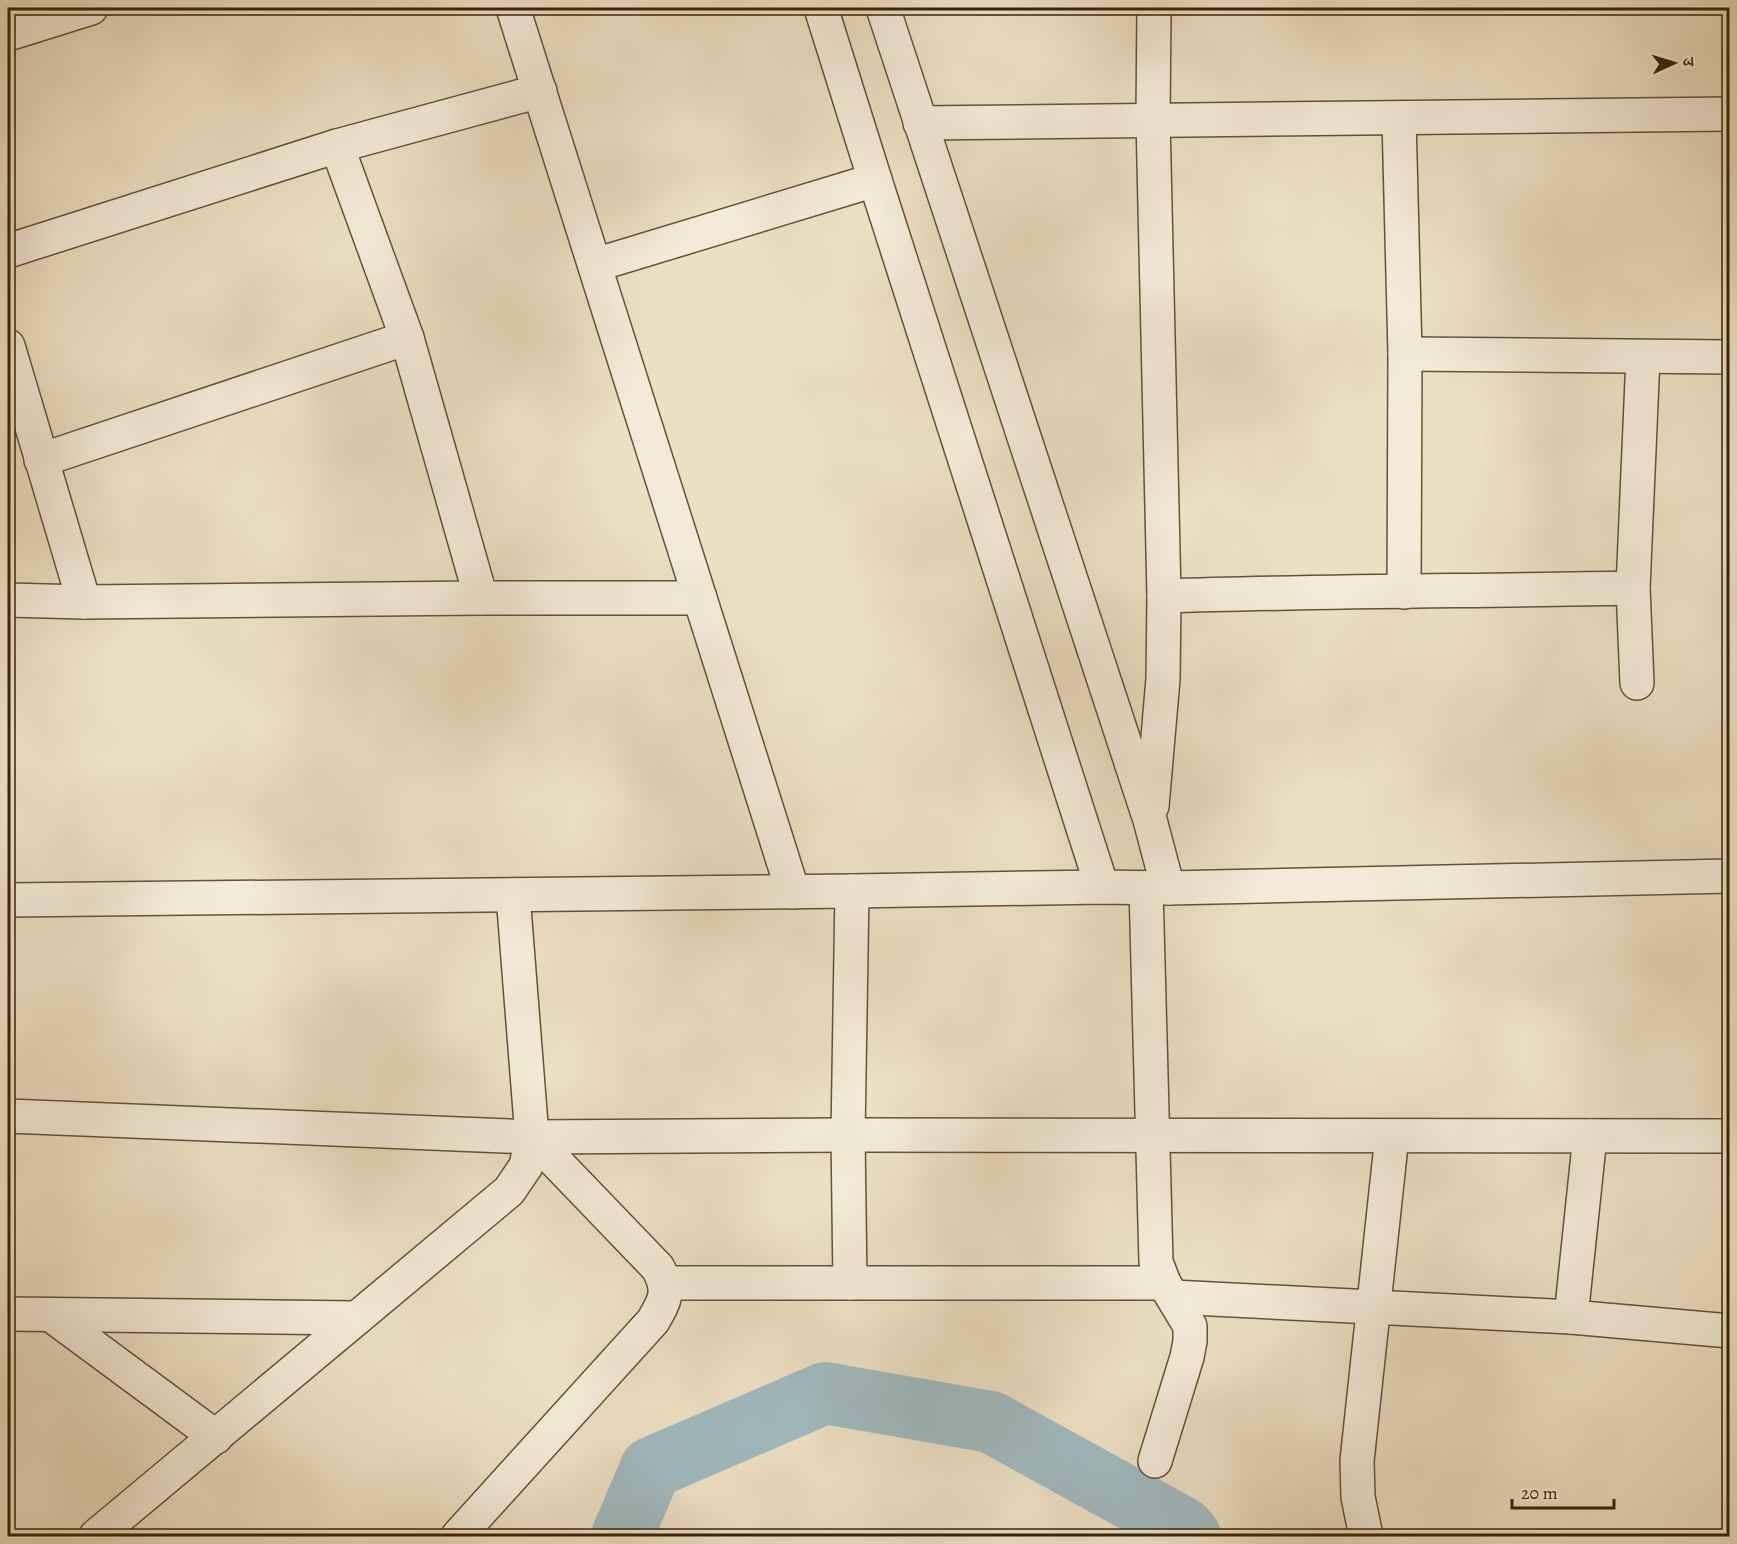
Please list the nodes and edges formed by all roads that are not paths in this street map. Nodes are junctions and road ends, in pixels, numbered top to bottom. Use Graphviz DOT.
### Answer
graph roads {
  1 [pos="91,8"];
  2 [pos="513,8"];
  3 [pos="821,8"];
  4 [pos="883,8"];
  5 [pos="1155,8"];
  6 [pos="8,34"];
  7 [pos="540,91"];
  8 [pos="1730,114"];
  9 [pos="1399,118"];
  10 [pos="1153,119"];
  11 [pos="920,123"];
  12 [pos="337,146"];
  13 [pos="874,180"];
  14 [pos="8,250"];
  15 [pos="595,265"];
  16 [pos="407,338"];
  17 [pos="8,346"];
  18 [pos="1405,354"];
  19 [pos="1643,357"];
  20 [pos="1730,357"];
  21 [pos="41,460"];
  22 [pos="1633,588"];
  23 [pos="1404,592"];
  24 [pos="1164,596"];
  25 [pos="480,598"];
  26 [pos="700,598"];
  27 [pos="8,600"];
  28 [pos="84,602"];
  29 [pos="1637,683"];
  30 [pos="1150,820"];
  31 [pos="1730,876"];
  32 [pos="1102,887"];
  33 [pos="1157,888"];
  34 [pos="852,891"];
  35 [pos="794,892"];
  36 [pos="513,895"];
  37 [pos="8,900"];
  38 [pos="8,1116"];
  39 [pos="848,1135"];
  40 [pos="1153,1136"];
  41 [pos="1392,1136"];
  42 [pos="1590,1136"];
  43 [pos="1730,1136"];
  44 [pos="532,1137"];
  45 [pos="666,1283"];
  46 [pos="850,1283"];
  47 [pos="1168,1290"];
  48 [pos="1374,1306"];
  49 [pos="8,1314"];
  50 [pos="51,1315"];
  51 [pos="1571,1317"];
  52 [pos="357,1318"];
  53 [pos="1730,1331"];
  54 [pos="216,1437"];
  55 [pos="1155,1461"];
  56 [pos="96,1536"];
  57 [pos="459,1536"];
  58 [pos="1366,1536"];
  1 -- 6 [label="street"];
  2 -- 7 [label="street"];
  3 -- 13 [label="street"];
  4 -- 11 [label="street"];
  5 -- 10 [label="street"];
  7 -- 12 [label="street"];
  7 -- 15 [label="street"];
  8 -- 9 [label="street"];
  9 -- 10 [label="street"];
  9 -- 18 [label="street"];
  10 -- 11 [label="street"];
  10 -- 24 [label="street"];
  11 -- 30 [label="street"];
  12 -- 14 [label="street"];
  12 -- 16 [label="street"];
  13 -- 15 [label="street"];
  13 -- 32 [label="street"];
  15 -- 26 [label="street"];
  16 -- 21 [label="street"];
  16 -- 25 [label="street"];
  17 -- 21 [label="street"];
  18 -- 19 [label="street"];
  18 -- 23 [label="street"];
  19 -- 20 [label="street"];
  19 -- 22 [label="street"];
  21 -- 28 [label="street"];
  22 -- 23 [label="street"];
  22 -- 29 [label="street"];
  23 -- 24 [label="street"];
  24 -- 30 [label="street"];
  25 -- 26 [label="street"];
  25 -- 28 [label="street"];
  26 -- 35 [label="street"];
  27 -- 28 [label="street"];
  30 -- 33 [label="street"];
  31 -- 33 [label="street"];
  32 -- 33 [label="street"];
  32 -- 34 [label="street"];
  33 -- 40 [label="street"];
  34 -- 35 [label="street"];
  34 -- 39 [label="street"];
  35 -- 36 [label="street"];
  36 -- 37 [label="street"];
  36 -- 44 [label="street"];
  38 -- 44 [label="street"];
  39 -- 40 [label="street"];
  39 -- 44 [label="street"];
  39 -- 46 [label="street"];
  40 -- 41 [label="street"];
  40 -- 47 [label="street"];
  41 -- 42 [label="street"];
  41 -- 48 [label="street"];
  42 -- 43 [label="street"];
  42 -- 51 [label="street"];
  44 -- 45 [label="street"];
  44 -- 52 [label="street"];
  45 -- 46 [label="street"];
  45 -- 57 [label="street"];
  46 -- 47 [label="street"];
  47 -- 48 [label="street"];
  47 -- 55 [label="street"];
  48 -- 51 [label="street"];
  48 -- 58 [label="street"];
  49 -- 50 [label="street"];
  50 -- 52 [label="street"];
  50 -- 54 [label="street"];
  51 -- 53 [label="street"];
  52 -- 54 [label="street"];
  54 -- 56 [label="street"];
}
